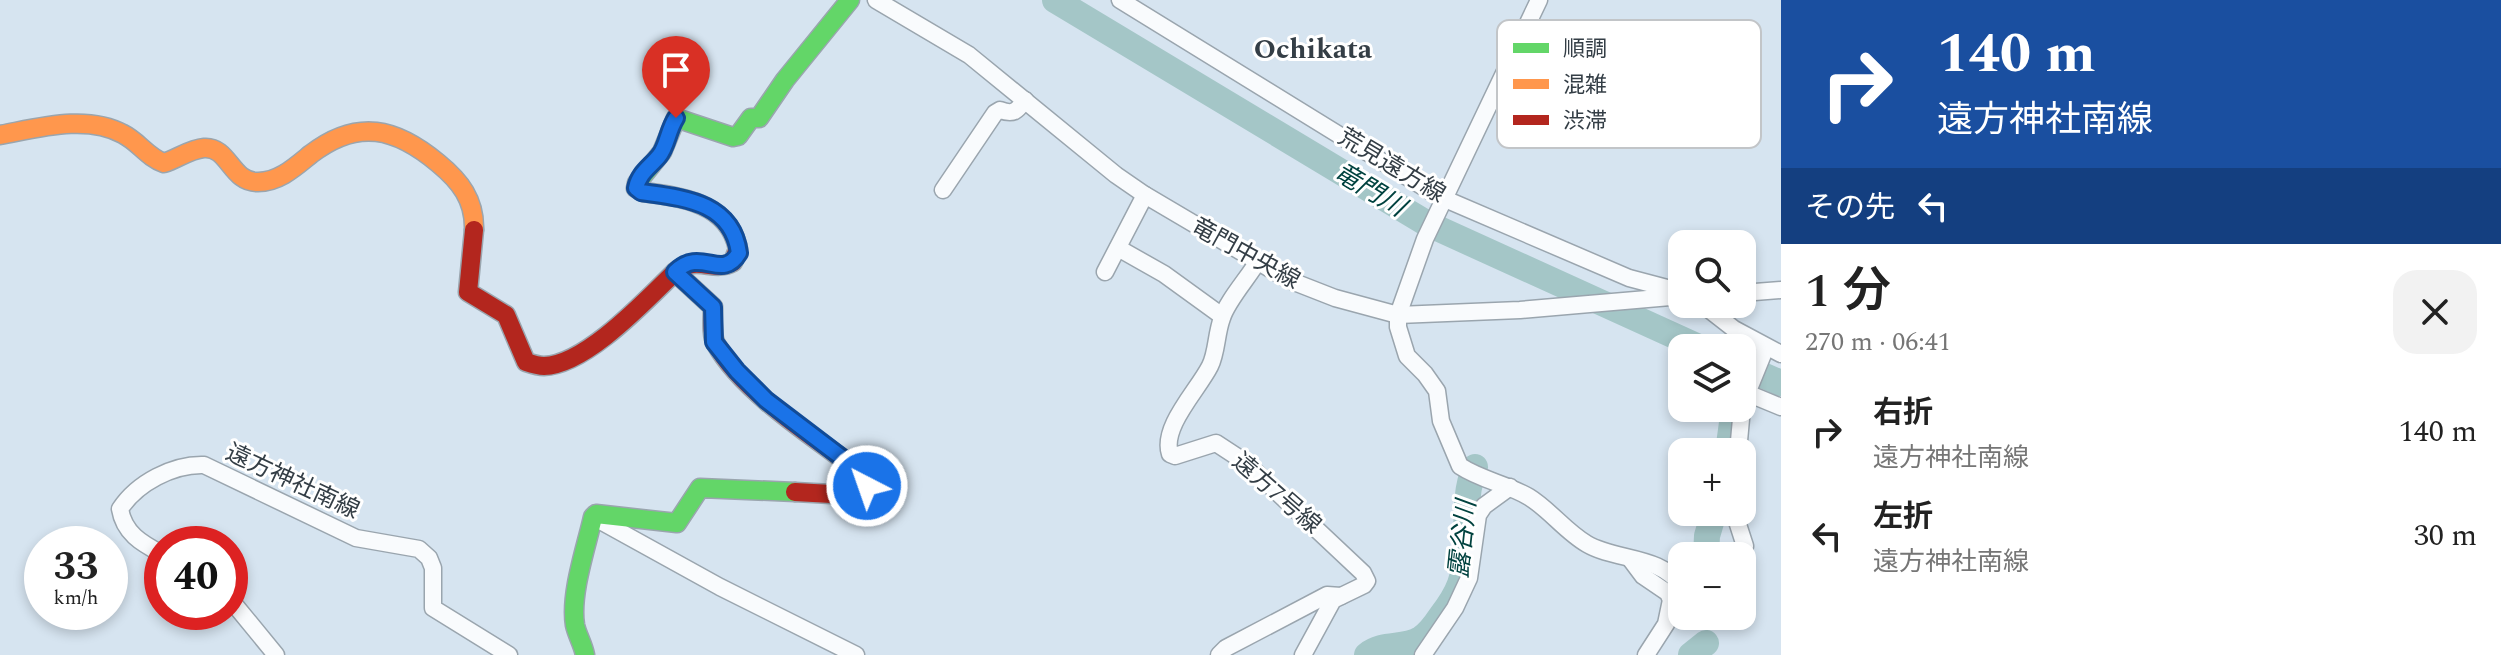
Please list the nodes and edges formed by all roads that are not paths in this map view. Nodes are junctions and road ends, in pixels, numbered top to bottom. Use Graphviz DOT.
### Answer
graph roads {
  1 [pos="850,0"];
  2 [pos="876,0"];
  3 [pos="1120,0"];
  4 [pos="1539,0"];
  5 [pos="1530,20"];
  6 [pos="1497,89"];
  7 [pos="1025,100"];
  8 [pos="0,135"];
  9 [pos="943,190"];
  10 [pos="1145,195"];
  11 [pos="1445,199"];
  12 [pos="1118,248"];
  13 [pos="1258,261"];
  14 [pos="675,272"];
  15 [pos="1105,272"];
  16 [pos="1781,290"];
  17 [pos="1668,291"];
  18 [pos="1756,292"];
  19 [pos="1668,296"];
  20 [pos="1398,315"];
  21 [pos="1222,316"];
  22 [pos="1717,318"];
  23 [pos="1771,351"];
  24 [pos="1756,379"];
  25 [pos="1756,401"];
  26 [pos="1781,407"];
  27 [pos="1510,487"];
  28 [pos="593,517"];
  29 [pos="144,543"];
  30 [pos="1631,560"];
  31 [pos="1668,574"];
  32 [pos="1341,596"];
  33 [pos="248,621"];
  34 [pos="276,655"];
  35 [pos="509,655"];
  36 [pos="585,655"];
  37 [pos="856,655"];
  38 [pos="1219,655"];
  39 [pos="1303,655"];
  40 [pos="1423,655"];
  41 [pos="1646,655"];
  1 -- 14 [label="street"];
  2 -- 7 [label="street, 竜門中央線"];
  3 -- 11 [label="street, 荒見遠方線"];
  4 -- 5 [label="street"];
  6 -- 11 [label="street"];
  7 -- 9 [label="street"];
  7 -- 10 [label="street, 竜門中央線"];
  8 -- 14 [label="street"];
  10 -- 12 [label="street"];
  10 -- 13 [label="street, 竜門中央線"];
  11 -- 17 [label="street, 荒見遠方線"];
  11 -- 20 [label="street"];
  12 -- 15 [label="street"];
  12 -- 21 [label="street"];
  13 -- 20 [label="street, 竜門中央線"];
  13 -- 21 [label="street, 遠方7号線"];
  14 -- 28 [label="street"];
  16 -- 18 [label="street"];
  19 -- 20 [label="street, 竜門中央線"];
  20 -- 27 [label="street"];
  21 -- 32 [label="street, 遠方7号線"];
  22 -- 23 [label="street"];
  23 -- 24 [label="street"];
  25 -- 26 [label="street"];
  27 -- 30 [label="street"];
  27 -- 40 [label="street"];
  28 -- 36 [label="street"];
  28 -- 37 [label="street"];
  29 -- 35 [label="street, 遠方神社南線"];
  30 -- 31 [label="street"];
  30 -- 41 [label="street"];
  32 -- 38 [label="street"];
  32 -- 39 [label="street"];
  33 -- 34 [label="street"];
}
